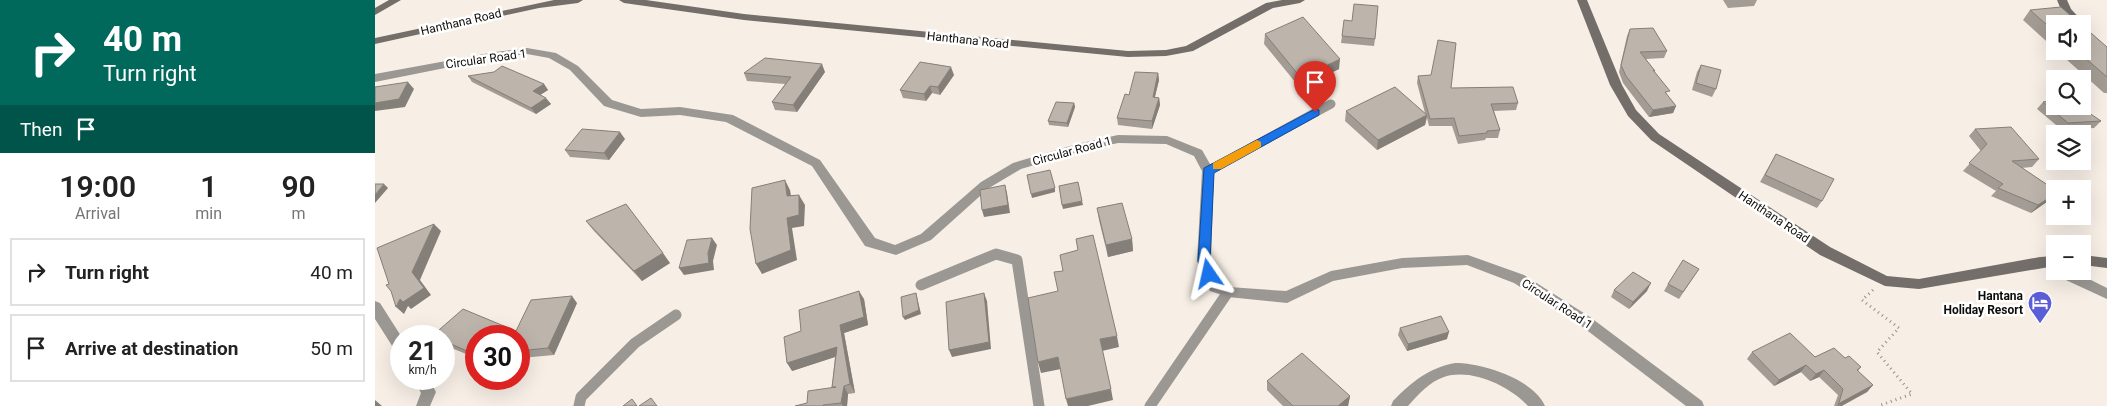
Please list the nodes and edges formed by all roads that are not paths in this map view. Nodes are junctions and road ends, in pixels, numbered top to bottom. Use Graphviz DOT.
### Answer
graph roads {
  1 [pos="396,0"];
  2 [pos="577,0"];
  3 [pos="624,0"];
  4 [pos="1301,0"];
  5 [pos="1581,0"];
  6 [pos="2062,0"];
  7 [pos="375,12"];
  8 [pos="2071,15"];
  9 [pos="375,41"];
  10 [pos="375,78"];
  11 [pos="1331,104"];
  12 [pos="1208,171"];
  13 [pos="2091,261"];
  14 [pos="2040,262"];
  15 [pos="2046,262"];
  16 [pos="2107,263"];
  17 [pos="2046,265"];
  18 [pos="2078,280"];
  19 [pos="921,285"];
  20 [pos="1228,292"];
  21 [pos="2107,294"];
  22 [pos="375,306"];
  23 [pos="676,315"];
  24 [pos="390,330"];
  25 [pos="428,390"];
  26 [pos="423,406"];
  27 [pos="579,406"];
  28 [pos="1039,406"];
  29 [pos="1151,406"];
  30 [pos="1398,406"];
  31 [pos="1538,406"];
  32 [pos="1697,406"];
  1 -- 7 [label="street"];
  2 -- 9 [label="street, Hanthana Road"];
  3 -- 4 [label="street, Hanthana Road"];
  5 -- 14 [label="street, Hanthana Road"];
  6 -- 8 [label="street"];
  10 -- 12 [label="street, Circular Road 1"];
  11 -- 12 [label="lane"];
  12 -- 20 [label="street"];
  13 -- 16 [label="street"];
  14 -- 15 [label="street, Hanthana Road"];
  14 -- 17 [label="street"];
  18 -- 21 [label="street"];
  19 -- 28 [label="lane"];
  20 -- 29 [label="lane"];
  20 -- 32 [label="street, Circular Road 1"];
  22 -- 24 [label="street"];
  23 -- 27 [label="lane"];
  25 -- 26 [label="street"];
  30 -- 31 [label="street"];
}
